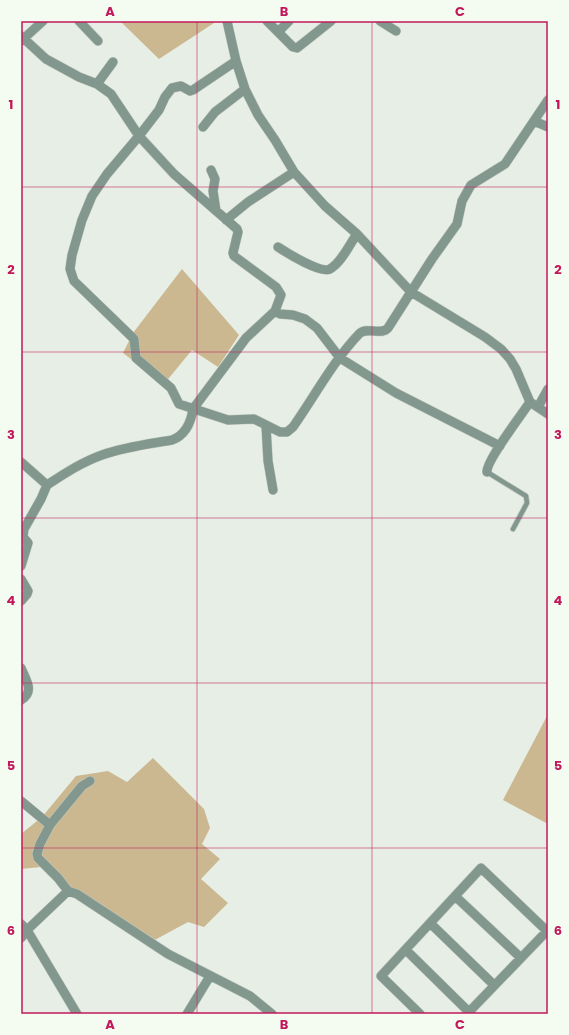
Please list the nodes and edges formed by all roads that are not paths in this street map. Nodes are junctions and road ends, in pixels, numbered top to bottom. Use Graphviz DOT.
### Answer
graph roads {
  1 [pos="43,21"];
  2 [pos="79,21"];
  3 [pos="227,21"];
  4 [pos="267,21"];
  5 [pos="289,21"];
  6 [pos="331,21"];
  7 [pos="380,21"];
  8 [pos="396,31"];
  9 [pos="278,32"];
  10 [pos="22,38"];
  11 [pos="98,41"];
  12 [pos="236,61"];
  13 [pos="113,62"];
  14 [pos="97,84"];
  15 [pos="245,89"];
  16 [pos="548,100"];
  17 [pos="534,121"];
  18 [pos="203,127"];
  19 [pos="548,127"];
  20 [pos="139,136"];
  21 [pos="211,170"];
  22 [pos="294,172"];
  23 [pos="216,211"];
  24 [pos="226,220"];
  25 [pos="357,234"];
  26 [pos="278,247"];
  27 [pos="410,292"];
  28 [pos="274,311"];
  29 [pos="340,358"];
  30 [pos="548,389"];
  31 [pos="534,405"];
  32 [pos="193,409"];
  33 [pos="548,414"];
  34 [pos="266,426"];
  35 [pos="500,446"];
  36 [pos="21,462"];
  37 [pos="487,472"];
  38 [pos="47,485"];
  39 [pos="273,490"];
  40 [pos="513,529"];
  41 [pos="21,566"];
  42 [pos="21,579"];
  43 [pos="21,601"];
  44 [pos="21,668"];
  45 [pos="21,700"];
  46 [pos="90,781"];
  47 [pos="21,801"];
  48 [pos="50,825"];
  49 [pos="68,891"];
  50 [pos="455,896"];
  51 [pos="430,924"];
  52 [pos="23,931"];
  53 [pos="547,932"];
  54 [pos="406,950"];
  55 [pos="521,958"];
  56 [pos="210,976"];
  57 [pos="494,986"];
  58 [pos="419,1013"];
  59 [pos="468,1013"];
  60 [pos="77,1014"];
  61 [pos="187,1014"];
  62 [pos="272,1014"];
  1 -- 10 [label="street"];
  2 -- 11 [label="street"];
  3 -- 12 [label="street"];
  4 -- 9 [label="street"];
  5 -- 9 [label="street"];
  6 -- 9 [label="street"];
  7 -- 8 [label="street"];
  10 -- 14 [label="street"];
  12 -- 15 [label="street"];
  12 -- 20 [label="street"];
  13 -- 14 [label="street"];
  14 -- 20 [label="street"];
  15 -- 18 [label="street"];
  15 -- 22 [label="street"];
  16 -- 17 [label="street"];
  17 -- 19 [label="street"];
  17 -- 27 [label="street"];
  20 -- 23 [label="street"];
  20 -- 32 [label="street"];
  21 -- 23 [label="street"];
  22 -- 24 [label="street"];
  22 -- 25 [label="street"];
  23 -- 24 [label="street"];
  24 -- 28 [label="street"];
  25 -- 26 [label="street"];
  25 -- 27 [label="street"];
  27 -- 29 [label="street"];
  27 -- 31 [label="street"];
  28 -- 29 [label="street"];
  28 -- 32 [label="street"];
  29 -- 34 [label="street"];
  29 -- 35 [label="street"];
  30 -- 31 [label="street"];
  31 -- 33 [label="street"];
  31 -- 35 [label="street"];
  32 -- 34 [label="street"];
  32 -- 38 [label="street"];
  34 -- 39 [label="street"];
  35 -- 37 [label="street"];
  36 -- 38 [label="street"];
  37 -- 40 [label="lane"];
  38 -- 41 [label="street"];
  42 -- 43 [label="street"];
  44 -- 45 [label="street"];
  46 -- 48 [label="street"];
  47 -- 48 [label="street"];
  48 -- 49 [label="street"];
  49 -- 52 [label="street"];
  49 -- 56 [label="street"];
  50 -- 51 [label="street"];
  50 -- 53 [label="street"];
  50 -- 55 [label="street"];
  51 -- 54 [label="street"];
  51 -- 57 [label="street"];
  52 -- 60 [label="street"];
  53 -- 55 [label="street"];
  54 -- 58 [label="street"];
  54 -- 59 [label="street"];
  55 -- 57 [label="street"];
  56 -- 61 [label="street"];
  56 -- 62 [label="street"];
  57 -- 59 [label="street"];
}
